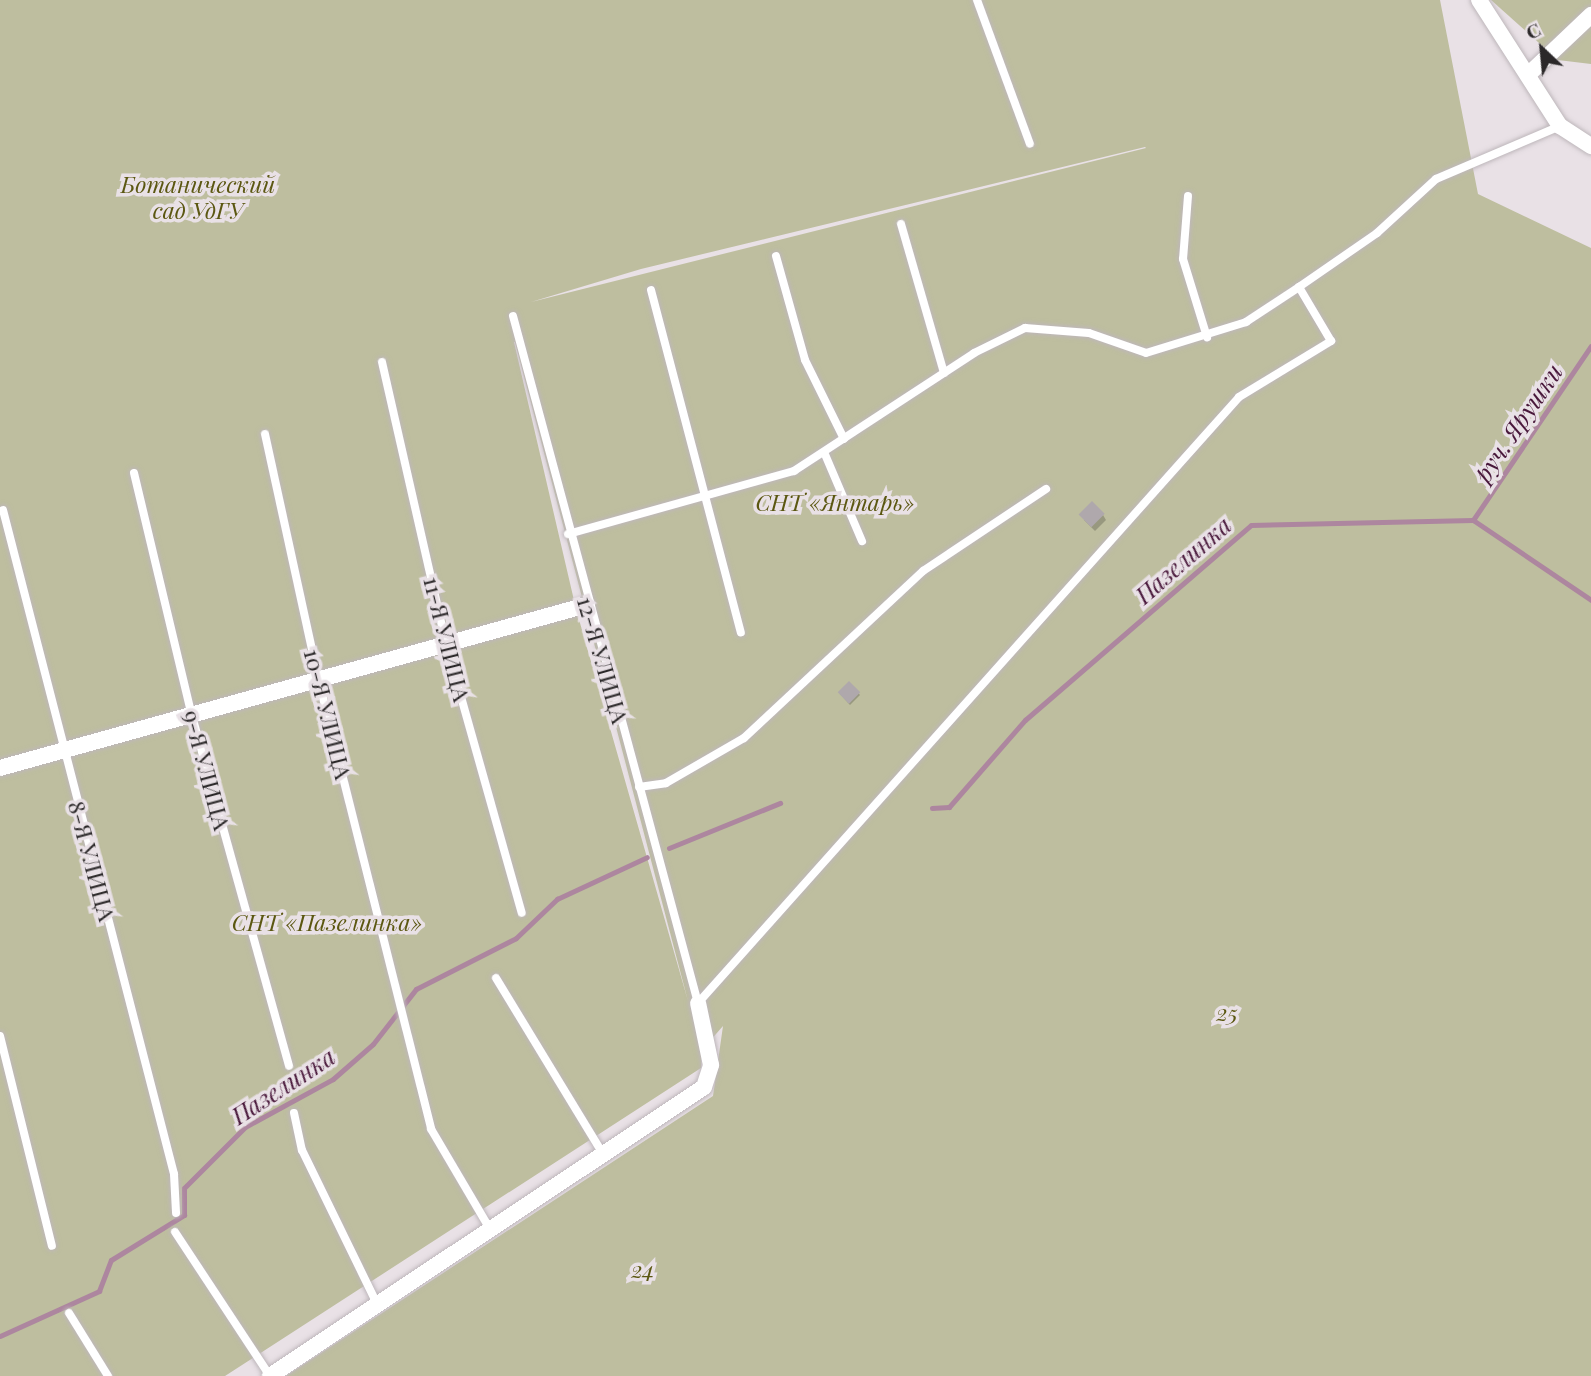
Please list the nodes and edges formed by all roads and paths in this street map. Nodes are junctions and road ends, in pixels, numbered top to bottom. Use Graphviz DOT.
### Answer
graph roads {
  1 [pos="977,0"];
  2 [pos="1479,0"];
  3 [pos="1591,15"];
  4 [pos="1531,72"];
  5 [pos="1560,126"];
  6 [pos="1030,144"];
  7 [pos="1591,146"];
  8 [pos="1188,195"];
  9 [pos="901,224"];
  10 [pos="776,256"];
  11 [pos="1299,287"];
  12 [pos="651,290"];
  13 [pos="513,316"];
  14 [pos="1207,337"];
  15 [pos="382,362"];
  16 [pos="944,373"];
  17 [pos="265,434"];
  18 [pos="844,439"];
  19 [pos="824,452"];
  20 [pos="134,473"];
  21 [pos="1046,489"];
  22 [pos="703,495"];
  23 [pos="3,510"];
  24 [pos="568,534"];
  25 [pos="862,541"];
  26 [pos="587,605"];
  27 [pos="741,632"];
  28 [pos="447,647"];
  29 [pos="319,682"];
  30 [pos="192,716"];
  31 [pos="63,751"];
  32 [pos="0,768"];
  33 [pos="639,787"];
  34 [pos="522,912"];
  35 [pos="496,978"];
  36 [pos="698,1003"];
  37 [pos="0,1036"];
  38 [pos="289,1066"];
  39 [pos="294,1113"];
  40 [pos="603,1154"];
  41 [pos="176,1213"];
  42 [pos="490,1229"];
  43 [pos="175,1232"];
  44 [pos="52,1247"];
  45 [pos="377,1304"];
  46 [pos="69,1313"];
  47 [pos="108,1376"];
  48 [pos="270,1376"];
  1 -- 6 [label="lane"];
  2 -- 4 [label="street"];
  3 -- 4 [label="street"];
  4 -- 5 [label="street"];
  5 -- 7 [label="street"];
  5 -- 11 [label="lane"];
  8 -- 14 [label="lane"];
  9 -- 16 [label="lane"];
  10 -- 18 [label="lane"];
  11 -- 14 [label="lane"];
  11 -- 36 [label="lane"];
  12 -- 22 [label="lane"];
  13 -- 24 [label="lane, 12-Я УЛИЦА"];
  14 -- 16 [label="lane"];
  15 -- 28 [label="lane, 11-Я УЛИЦА"];
  16 -- 18 [label="lane"];
  17 -- 29 [label="lane, 10-Я УЛИЦА"];
  18 -- 19 [label="lane"];
  19 -- 22 [label="lane"];
  19 -- 25 [label="lane"];
  20 -- 30 [label="lane, 9-Я УЛИЦА"];
  21 -- 33 [label="lane"];
  22 -- 24 [label="lane"];
  22 -- 27 [label="lane"];
  23 -- 31 [label="lane, 8-Я УЛИЦА"];
  24 -- 26 [label="lane, 12-Я УЛИЦА"];
  26 -- 28 [label="street"];
  26 -- 33 [label="lane, 12-Я УЛИЦА"];
  28 -- 29 [label="street"];
  28 -- 34 [label="lane, 11-Я УЛИЦА"];
  29 -- 30 [label="street"];
  29 -- 42 [label="lane, 10-Я УЛИЦА"];
  30 -- 31 [label="street"];
  30 -- 38 [label="lane, 9-Я УЛИЦА"];
  31 -- 32 [label="street"];
  31 -- 41 [label="lane, 8-Я УЛИЦА"];
  33 -- 36 [label="lane, 12-Я УЛИЦА"];
  35 -- 40 [label="lane"];
  36 -- 40 [label="street"];
  37 -- 44 [label="lane"];
  39 -- 45 [label="lane"];
  40 -- 42 [label="street"];
  42 -- 45 [label="street"];
  43 -- 48 [label="lane"];
  45 -- 48 [label="street"];
  46 -- 47 [label="lane"];
}
